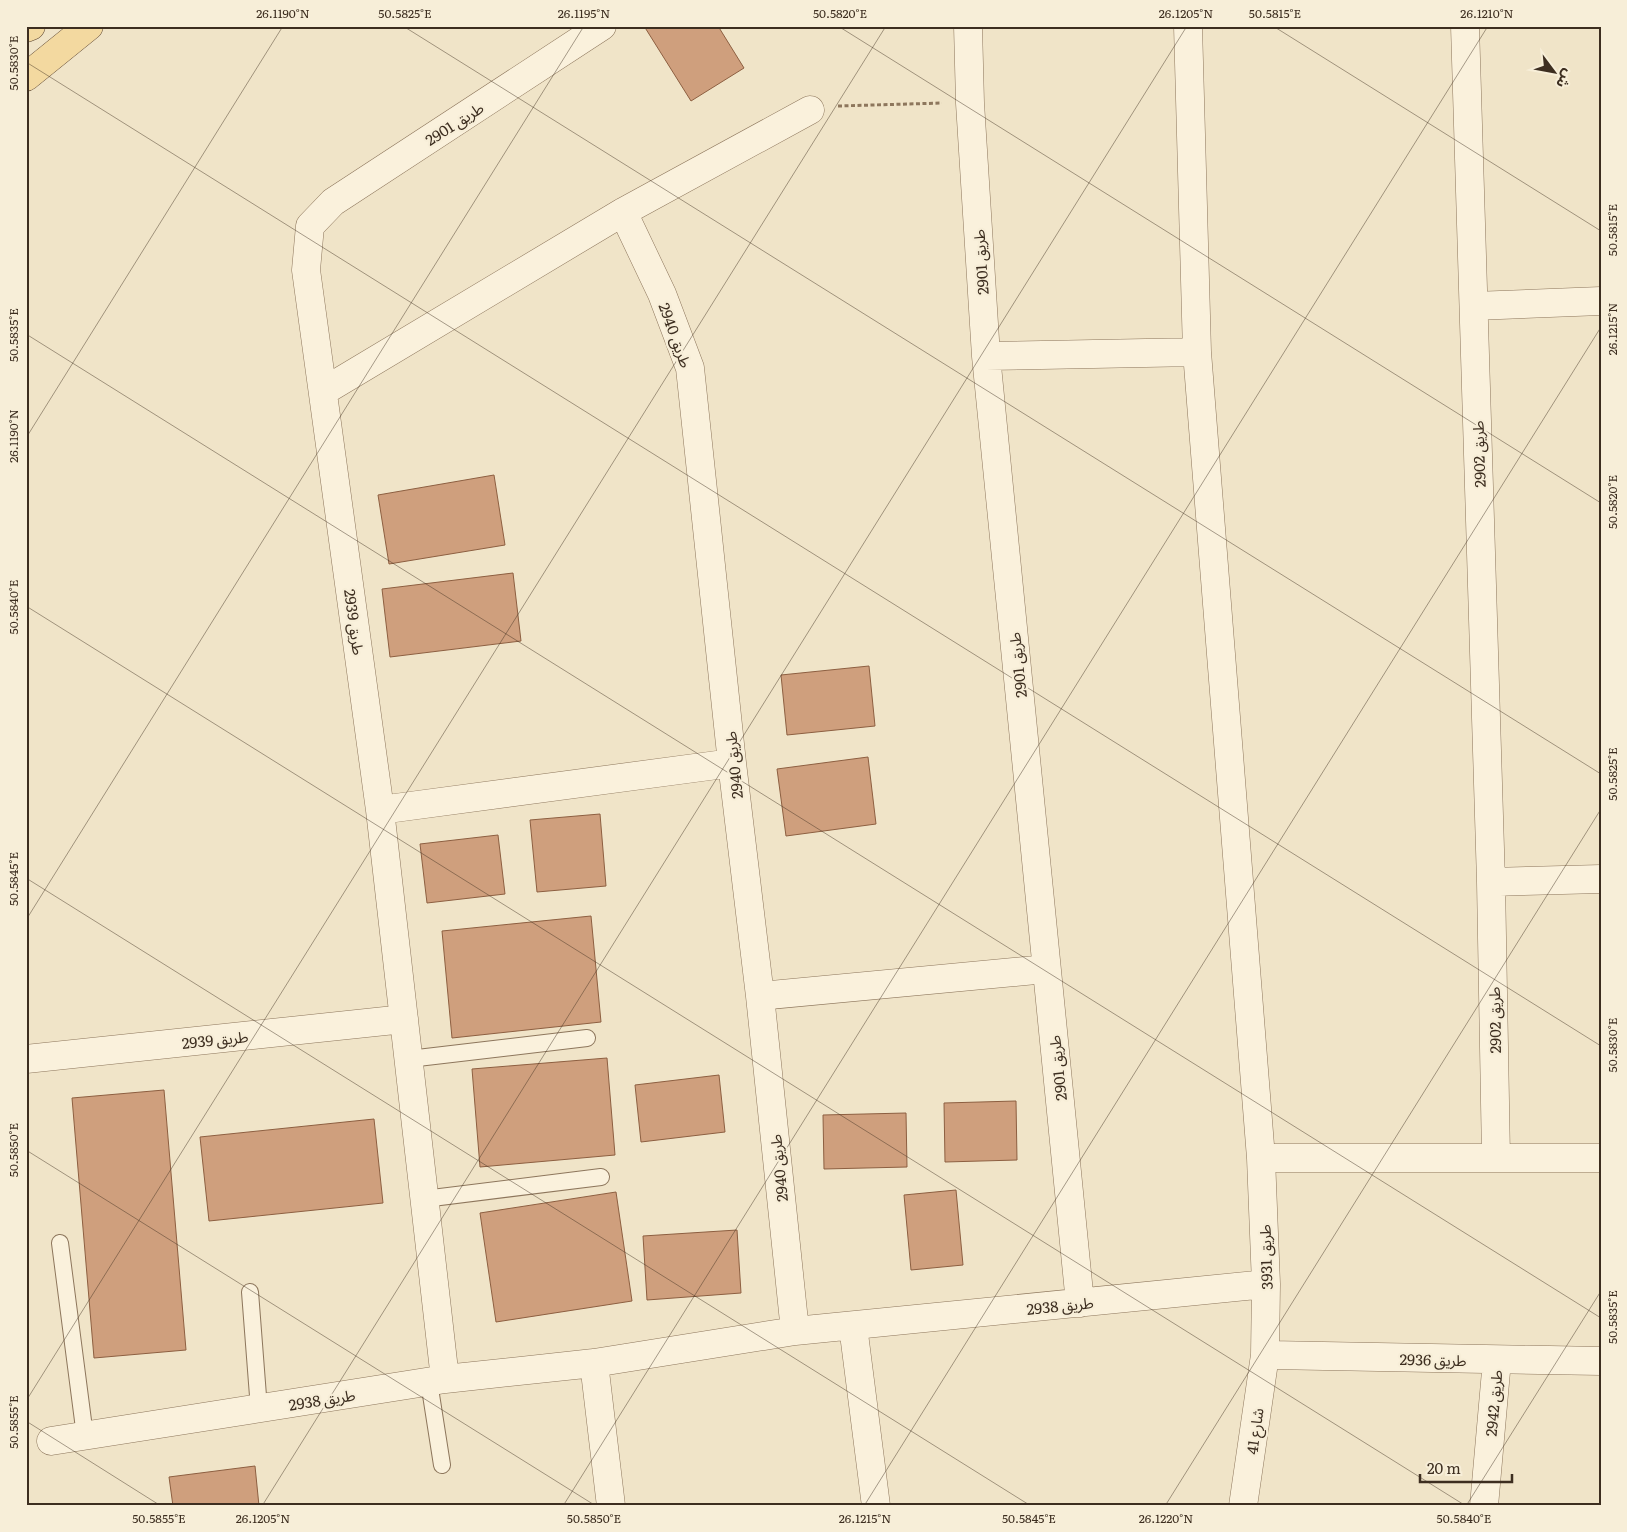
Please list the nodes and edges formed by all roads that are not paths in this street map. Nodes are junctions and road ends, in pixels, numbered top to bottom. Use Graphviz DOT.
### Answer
graph roads {
  1 [pos="31,26"];
  2 [pos="89,26"];
  3 [pos="602,26"];
  4 [pos="968,26"];
  5 [pos="1188,26"];
  6 [pos="1465,26"];
  7 [pos="26,28"];
  8 [pos="26,76"];
  9 [pos="810,110"];
  10 [pos="623,212"];
  11 [pos="310,226"];
  12 [pos="1601,301"];
  13 [pos="1474,306"];
  14 [pos="1197,352"];
  15 [pos="986,356"];
  16 [pos="324,391"];
  17 [pos="732,763"];
  18 [pos="380,810"];
  19 [pos="1601,878"];
  20 [pos="1491,882"];
  21 [pos="1046,970"];
  22 [pos="760,996"];
  23 [pos="404,1019"];
  24 [pos="587,1038"];
  25 [pos="26,1059"];
  26 [pos="409,1059"];
  27 [pos="1496,1157"];
  28 [pos="1261,1158"];
  29 [pos="1601,1158"];
  30 [pos="601,1177"];
  31 [pos="424,1199"];
  32 [pos="60,1243"];
  33 [pos="1266,1284"];
  34 [pos="250,1292"];
  35 [pos="1080,1303"];
  36 [pos="853,1326"];
  37 [pos="795,1332"];
  38 [pos="1265,1355"];
  39 [pos="1497,1360"];
  40 [pos="1601,1361"];
  41 [pos="594,1363"];
  42 [pos="437,1381"];
  43 [pos="259,1409"];
  44 [pos="85,1436"];
  45 [pos="51,1441"];
  46 [pos="442,1465"];
  47 [pos="611,1506"];
  48 [pos="876,1506"];
  49 [pos="1243,1506"];
  50 [pos="1484,1506"];
  1 -- 7 [label="main road"];
  2 -- 8 [label="main road"];
  3 -- 11 [label="street, طريق 2901"];
  4 -- 15 [label="street, طريق 2901"];
  5 -- 14 [label="street"];
  6 -- 13 [label="street, طريق 2902"];
  9 -- 10 [label="street"];
  10 -- 16 [label="street"];
  10 -- 17 [label="street, طريق 2940"];
  11 -- 16 [label="street, طريق 2939"];
  12 -- 13 [label="street"];
  13 -- 20 [label="street, طريق 2902"];
  14 -- 15 [label="street"];
  14 -- 28 [label="street"];
  15 -- 21 [label="street, طريق 2901"];
  16 -- 18 [label="street, طريق 2939"];
  17 -- 18 [label="street"];
  17 -- 22 [label="street, طريق 2940"];
  18 -- 23 [label="street, طريق 2939"];
  19 -- 20 [label="street"];
  20 -- 27 [label="street, طريق 2902"];
  21 -- 22 [label="street"];
  21 -- 35 [label="street, طريق 2901"];
  22 -- 37 [label="street, طريق 2940"];
  23 -- 25 [label="street, طريق 2939"];
  23 -- 26 [label="street, طريق 2939"];
  24 -- 26 [label="lane"];
  26 -- 31 [label="street, طريق 2939"];
  27 -- 28 [label="street"];
  27 -- 29 [label="street"];
  28 -- 33 [label="street, طريق 3931"];
  30 -- 31 [label="lane"];
  31 -- 42 [label="street, طريق 2939"];
  32 -- 44 [label="lane"];
  33 -- 35 [label="street, طريق 2938"];
  33 -- 38 [label="street, طريق 3931"];
  34 -- 43 [label="lane"];
  35 -- 36 [label="street, طريق 2938"];
  36 -- 37 [label="street, طريق 2938"];
  36 -- 48 [label="street"];
  37 -- 41 [label="street, طريق 2938"];
  38 -- 39 [label="street, طريق 2936"];
  38 -- 49 [label="street, شارع 41"];
  39 -- 40 [label="street, طريق 2936"];
  39 -- 50 [label="street, طريق 2942"];
  41 -- 42 [label="street, طريق 2938"];
  41 -- 47 [label="street"];
  42 -- 43 [label="street, طريق 2938"];
  42 -- 46 [label="lane"];
  43 -- 44 [label="street, طريق 2938"];
  44 -- 45 [label="street, طريق 2938"];
}
